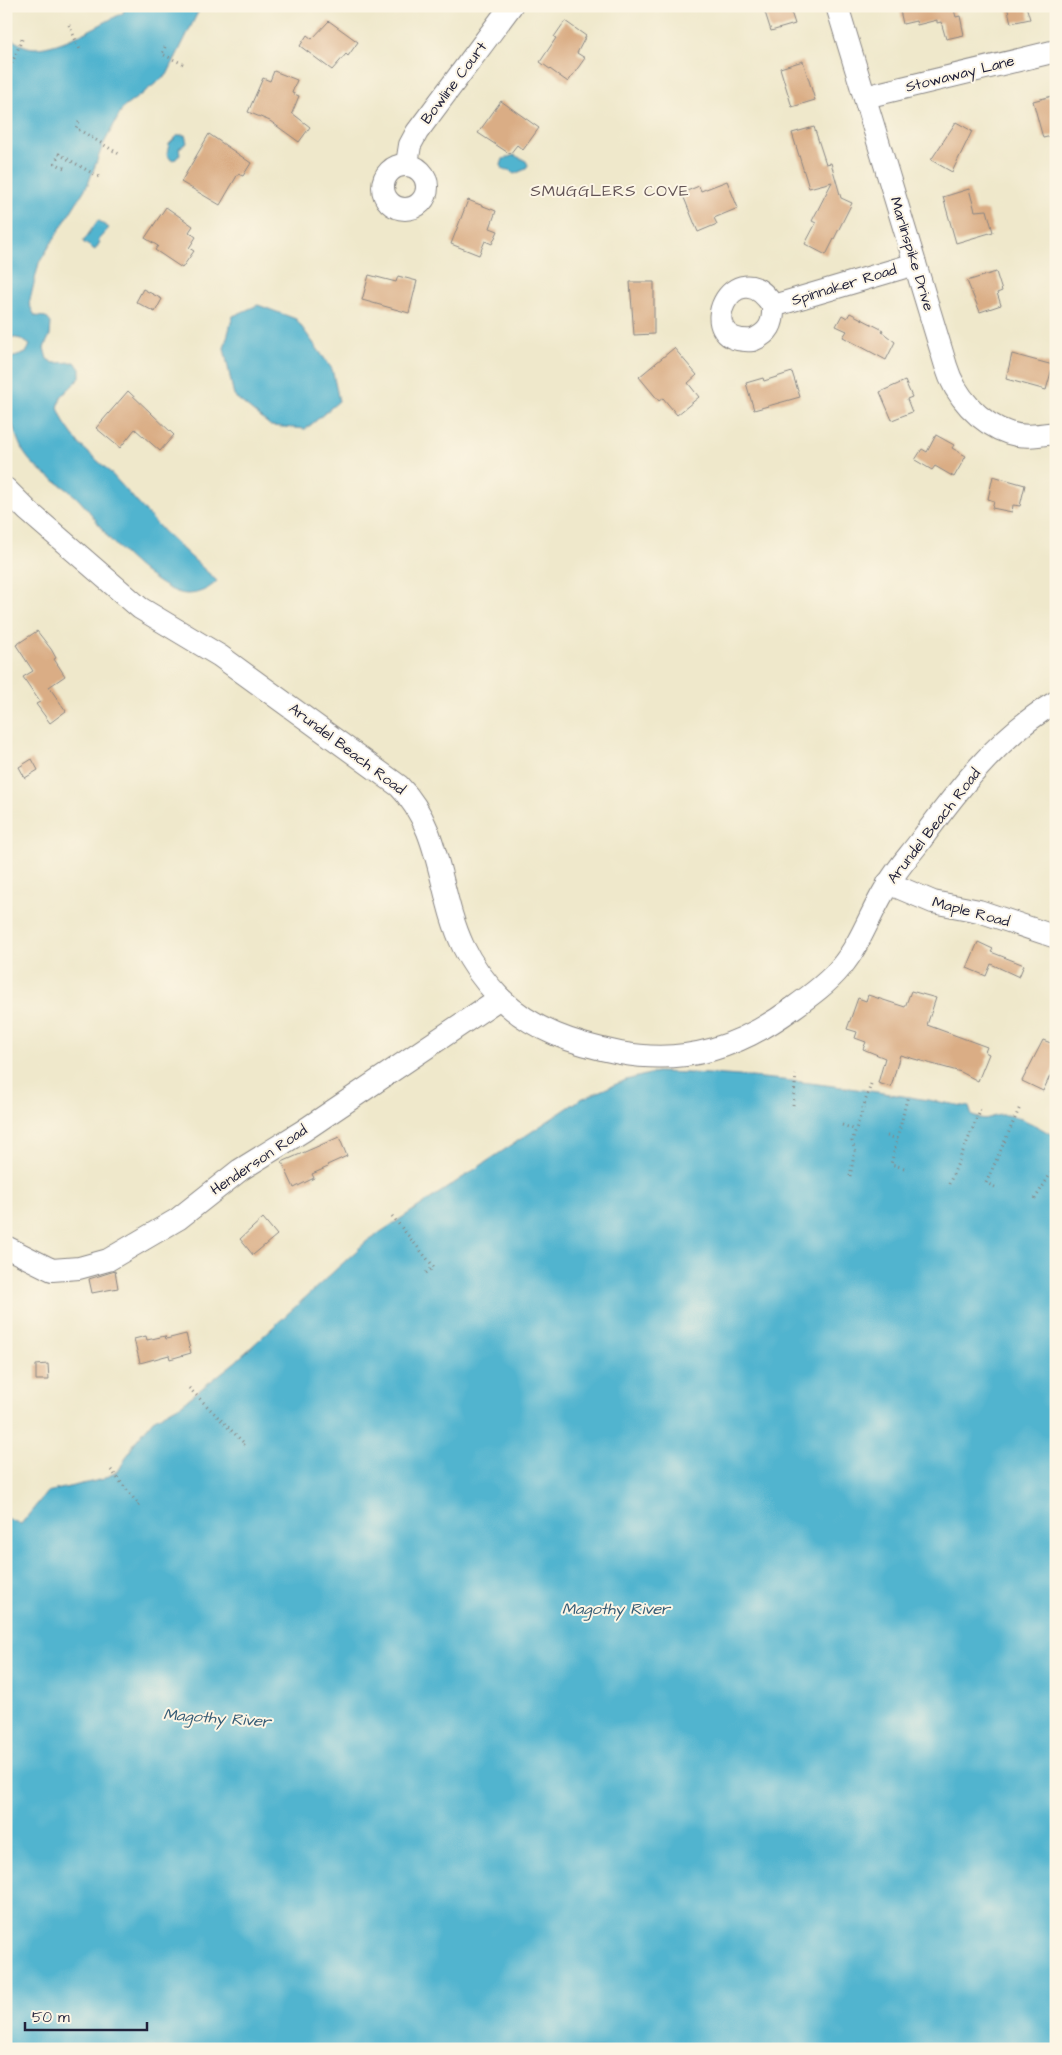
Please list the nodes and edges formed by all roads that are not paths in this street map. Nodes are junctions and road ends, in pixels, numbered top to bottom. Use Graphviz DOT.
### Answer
graph roads {
  1 [pos="511,6"];
  2 [pos="837,6"];
  3 [pos="1056,51"];
  4 [pos="865,97"];
  5 [pos="407,164"];
  6 [pos="915,264"];
  7 [pos="773,306"];
  8 [pos="1056,433"];
  9 [pos="6,488"];
  10 [pos="1056,702"];
  11 [pos="888,883"];
  12 [pos="1056,937"];
  13 [pos="500,998"];
  14 [pos="6,1247"];
  1 -- 5 [label="street, Bowline Court"];
  2 -- 4 [label="street, Marlinspike Drive"];
  3 -- 4 [label="street, Stowaway Lane"];
  4 -- 6 [label="street, Marlinspike Drive"];
  6 -- 7 [label="street, Spinnaker Road"];
  6 -- 8 [label="street, Marlinspike Drive"];
  9 -- 13 [label="street, Arundel Beach Road"];
  10 -- 11 [label="street, Arundel Beach Road"];
  11 -- 12 [label="street, Maple Road"];
  11 -- 13 [label="street, Arundel Beach Road"];
  13 -- 14 [label="street, Henderson Road"];
}
